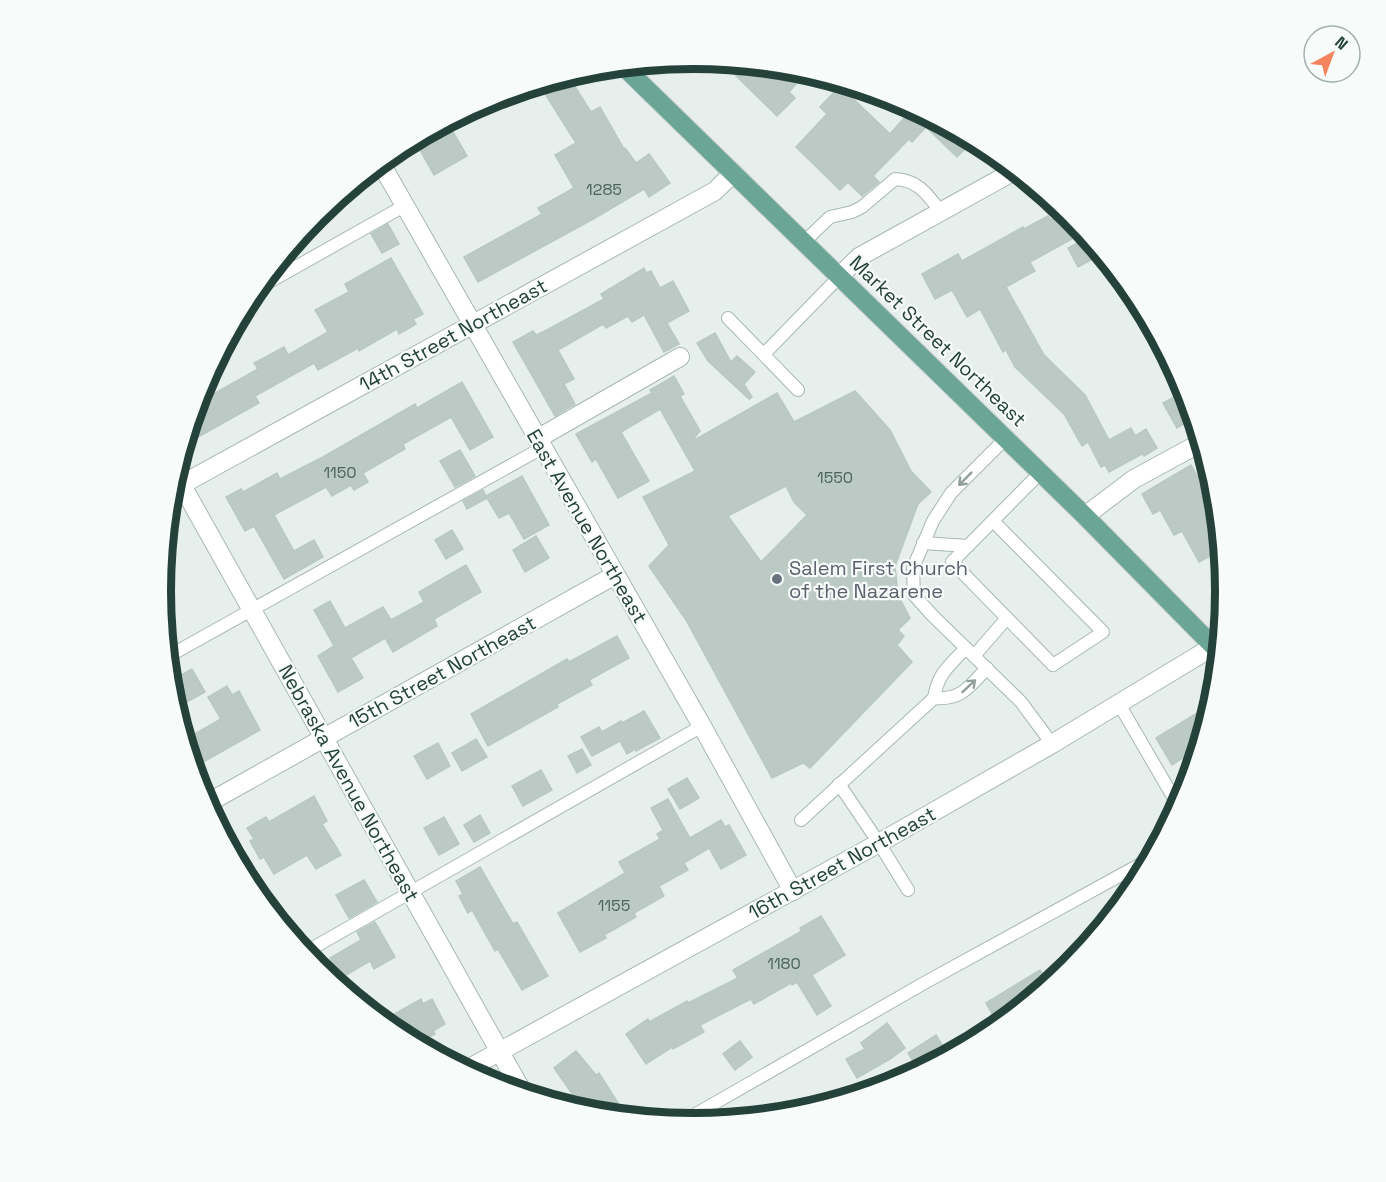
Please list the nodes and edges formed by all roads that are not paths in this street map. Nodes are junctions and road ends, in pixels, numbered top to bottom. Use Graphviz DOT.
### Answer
graph roads {
  1 [pos="630,73"];
  2 [pos="384,170"];
  3 [pos="733,173"];
  4 [pos="1008,175"];
  5 [pos="404,206"];
  6 [pos="941,212"];
  7 [pos="804,242"];
  8 [pos="840,276"];
  9 [pos="275,279"];
  10 [pos="728,318"];
  11 [pos="472,325"];
  12 [pos="764,354"];
  13 [pos="680,357"];
  14 [pos="798,390"];
  15 [pos="1006,438"];
  16 [pos="539,443"];
  17 [pos="1194,446"];
  18 [pos="1041,472"];
  19 [pos="183,479"];
  20 [pos="181,491"];
  21 [pos="1085,516"];
  22 [pos="993,521"];
  23 [pos="923,543"];
  24 [pos="968,546"];
  25 [pos="615,575"];
  26 [pos="252,610"];
  27 [pos="1007,618"];
  28 [pos="1212,645"];
  29 [pos="1212,651"];
  30 [pos="970,652"];
  31 [pos="174,653"];
  32 [pos="987,668"];
  33 [pos="934,698"];
  34 [pos="1119,704"];
  35 [pos="702,726"];
  36 [pos="324,738"];
  37 [pos="1052,744"];
  38 [pos="839,784"];
  39 [pos="1173,796"];
  40 [pos="215,799"];
  41 [pos="801,819"];
  42 [pos="879,843"];
  43 [pos="1136,867"];
  44 [pos="908,890"];
  45 [pos="793,891"];
  46 [pos="411,892"];
  47 [pos="312,947"];
  48 [pos="500,1052"];
  49 [pos="475,1065"];
  50 [pos="517,1082"];
  51 [pos="698,1113"];
  1 -- 3 [label="main road, Market Street Northeast"];
  2 -- 5 [label="street, East Avenue Northeast"];
  3 -- 7 [label="main road, Market Street Northeast"];
  3 -- 11 [label="street, 14th Street Northeast"];
  4 -- 6 [label="street"];
  5 -- 9 [label="lane"];
  5 -- 11 [label="street, East Avenue Northeast"];
  6 -- 7 [label="lane"];
  6 -- 8 [label="street"];
  7 -- 8 [label="main road, Market Street Northeast"];
  8 -- 12 [label="lane"];
  8 -- 15 [label="main road, Market Street Northeast"];
  10 -- 12 [label="lane"];
  11 -- 16 [label="street, East Avenue Northeast"];
  11 -- 19 [label="street, 14th Street Northeast"];
  12 -- 14 [label="lane"];
  13 -- 16 [label="street"];
  15 -- 18 [label="main road, Market Street Northeast"];
  15 -- 23 [label="lane, one-way"];
  16 -- 25 [label="street, East Avenue Northeast"];
  16 -- 26 [label="lane"];
  17 -- 21 [label="street"];
  18 -- 21 [label="main road, Market Street Northeast"];
  18 -- 22 [label="lane"];
  20 -- 26 [label="street, Nebraska Avenue Northeast"];
  21 -- 28 [label="main road, Market Street Northeast"];
  22 -- 24 [label="lane"];
  22 -- 27 [label="lane"];
  23 -- 24 [label="lane"];
  23 -- 30 [label="lane"];
  24 -- 27 [label="lane"];
  25 -- 35 [label="street, East Avenue Northeast"];
  25 -- 36 [label="street, 15th Street Northeast"];
  26 -- 31 [label="lane"];
  26 -- 36 [label="street, Nebraska Avenue Northeast"];
  27 -- 30 [label="lane"];
  29 -- 34 [label="street, 16th Street Northeast"];
  30 -- 32 [label="lane"];
  30 -- 33 [label="lane"];
  33 -- 32 [label="lane, one-way"];
  32 -- 37 [label="lane"];
  33 -- 38 [label="lane"];
  34 -- 37 [label="street, 16th Street Northeast"];
  34 -- 39 [label="lane"];
  35 -- 45 [label="street, East Avenue Northeast"];
  35 -- 46 [label="lane"];
  36 -- 40 [label="street, 15th Street Northeast"];
  36 -- 46 [label="street, Nebraska Avenue Northeast"];
  37 -- 42 [label="street, 16th Street Northeast"];
  38 -- 41 [label="lane"];
  38 -- 42 [label="lane"];
  42 -- 44 [label="lane"];
  42 -- 45 [label="street, 16th Street Northeast"];
  43 -- 51 [label="lane"];
  45 -- 48 [label="street, 16th Street Northeast"];
  46 -- 47 [label="lane"];
  46 -- 48 [label="street, Nebraska Avenue Northeast"];
  48 -- 49 [label="street, 16th Street Northeast"];
  48 -- 50 [label="street, Nebraska Avenue Northeast"];
}
